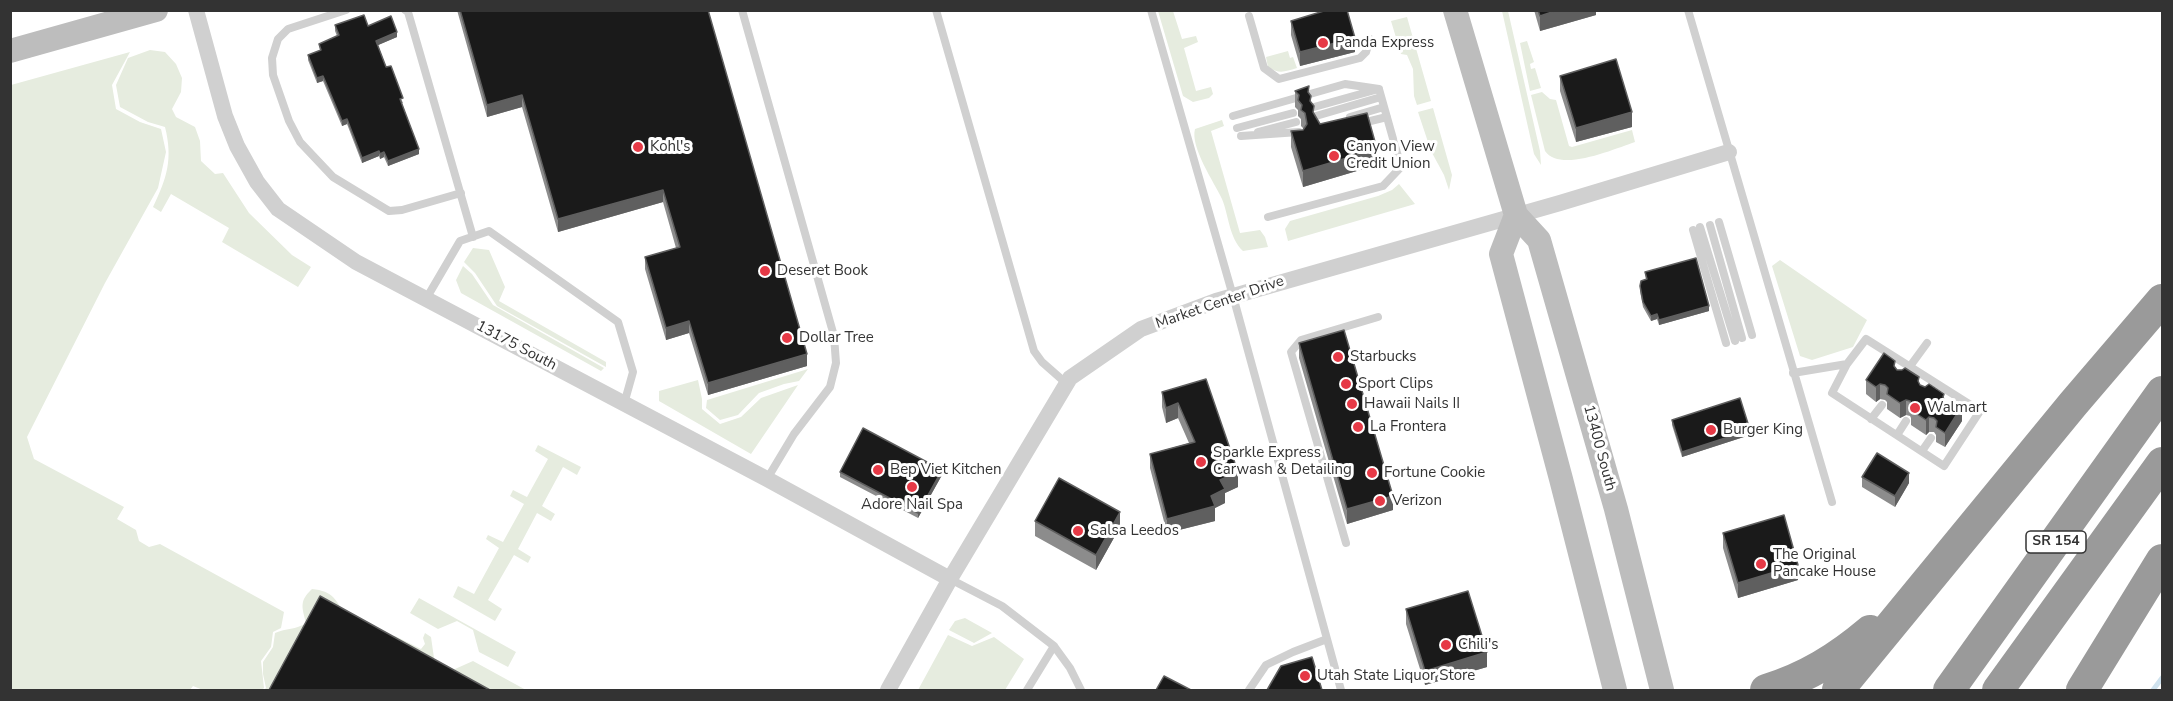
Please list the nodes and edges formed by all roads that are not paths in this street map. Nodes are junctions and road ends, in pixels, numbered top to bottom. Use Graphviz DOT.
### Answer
graph roads {
  1 [pos="156,10"];
  2 [pos="196,10"];
  3 [pos="346,10"];
  4 [pos="405,10"];
  5 [pos="742,10"];
  6 [pos="936,10"];
  7 [pos="1151,10"];
  8 [pos="1455,10"];
  9 [pos="1688,10"];
  10 [pos="1249,16"];
  11 [pos="1370,39"];
  12 [pos="10,51"];
  13 [pos="1380,93"];
  14 [pos="1384,107"];
  15 [pos="1315,111"];
  16 [pos="1233,116"];
  17 [pos="1294,117"];
  18 [pos="1387,117"];
  19 [pos="1341,120"];
  20 [pos="1354,125"];
  21 [pos="1300,136"];
  22 [pos="1729,152"];
  23 [pos="461,193"];
  24 [pos="1516,215"];
  25 [pos="1269,217"];
  26 [pos="1697,229"];
  27 [pos="473,237"];
  28 [pos="1233,296"];
  29 [pos="426,299"];
  30 [pos="2163,300"];
  31 [pos="1378,317"];
  32 [pos="1752,336"];
  33 [pos="1927,343"];
  34 [pos="1847,364"];
  35 [pos="1909,367"];
  36 [pos="1793,372"];
  37 [pos="1900,379"];
  38 [pos="1067,384"];
  39 [pos="2163,392"];
  40 [pos="624,404"];
  41 [pos="1882,405"];
  42 [pos="1871,419"];
  43 [pos="1906,421"];
  44 [pos="1897,435"];
  45 [pos="1931,438"];
  46 [pos="1922,451"];
  47 [pos="2163,463"];
  48 [pos="767,479"];
  49 [pos="1832,502"];
  50 [pos="1346,543"];
  51 [pos="2163,560"];
  52 [pos="950,579"];
  53 [pos="1926,584"];
  54 [pos="1327,639"];
  55 [pos="1054,646"];
  56 [pos="888,690"];
  57 [pos="1027,690"];
  58 [pos="1081,690"];
  59 [pos="1249,690"];
  60 [pos="1341,690"];
  61 [pos="1614,690"];
  62 [pos="1662,690"];
  63 [pos="1766,690"];
  64 [pos="1838,690"];
  65 [pos="1949,690"];
  66 [pos="1998,690"];
  67 [pos="2082,690"];
  1 -- 12 [label="main road"];
  2 -- 29 [label="street, 13175 South"];
  3 -- 23 [label="lane"];
  4 -- 23 [label="lane"];
  5 -- 48 [label="lane"];
  6 -- 38 [label="lane"];
  7 -- 28 [label="lane"];
  8 -- 24 [label="main road, 13400 South"];
  9 -- 22 [label="lane"];
  10 -- 11 [label="lane"];
  13 -- 14 [label="lane"];
  13 -- 15 [label="lane"];
  13 -- 16 [label="lane"];
  14 -- 18 [label="lane"];
  14 -- 19 [label="lane"];
  17 -- 21 [label="lane"];
  18 -- 20 [label="lane"];
  18 -- 25 [label="lane"];
  22 -- 24 [label="street, Market Center Drive"];
  22 -- 36 [label="lane"];
  23 -- 27 [label="lane"];
  24 -- 28 [label="street, Market Center Drive"];
  24 -- 61 [label="main road"];
  24 -- 62 [label="main road, 13400 South"];
  26 -- 32 [label="lane"];
  27 -- 29 [label="lane"];
  27 -- 40 [label="lane"];
  28 -- 38 [label="street, Market Center Drive"];
  28 -- 54 [label="lane"];
  29 -- 40 [label="street, 13175 South"];
  30 -- 53 [label="highway"];
  31 -- 50 [label="lane"];
  33 -- 35 [label="lane"];
  34 -- 35 [label="lane"];
  34 -- 36 [label="lane"];
  34 -- 42 [label="lane"];
  35 -- 37 [label="lane"];
  35 -- 46 [label="lane"];
  36 -- 49 [label="lane"];
  38 -- 52 [label="street, Market Center Drive"];
  39 -- 65 [label="highway, SR 154"];
  40 -- 48 [label="street, 13175 South"];
  41 -- 42 [label="lane"];
  42 -- 44 [label="lane"];
  43 -- 44 [label="lane"];
  44 -- 46 [label="lane"];
  45 -- 46 [label="lane"];
  47 -- 66 [label="highway, SR 154"];
  48 -- 52 [label="street, 13175 South"];
  51 -- 67 [label="highway"];
  52 -- 55 [label="lane"];
  52 -- 56 [label="street, Market Center Drive"];
  53 -- 63 [label="highway"];
  53 -- 64 [label="highway"];
  54 -- 59 [label="lane"];
  54 -- 60 [label="lane"];
  55 -- 57 [label="lane"];
  55 -- 58 [label="lane"];
}
